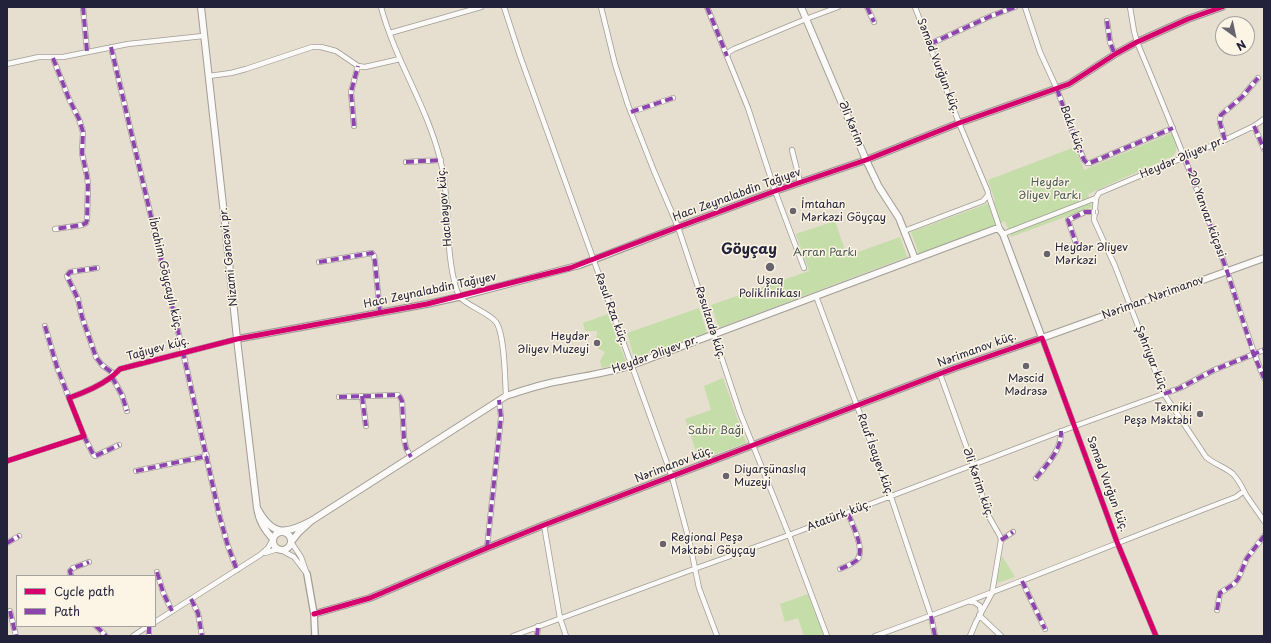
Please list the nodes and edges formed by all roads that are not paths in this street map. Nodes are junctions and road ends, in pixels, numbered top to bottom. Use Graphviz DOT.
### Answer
graph roads {
  1 [pos="83,7"];
  2 [pos="201,7"];
  3 [pos="381,7"];
  4 [pos="481,7"];
  5 [pos="504,7"];
  6 [pos="601,7"];
  7 [pos="707,7"];
  8 [pos="801,7"];
  9 [pos="838,7"];
  10 [pos="867,7"];
  11 [pos="915,7"];
  12 [pos="1015,7"];
  13 [pos="1025,7"];
  14 [pos="1130,7"];
  15 [pos="1222,7"];
  16 [pos="806,19"];
  17 [pos="1107,21"];
  18 [pos="874,22"];
  19 [pos="390,33"];
  20 [pos="204,36"];
  21 [pos="1137,42"];
  22 [pos="930,44"];
  23 [pos="111,47"];
  24 [pos="87,51"];
  25 [pos="1115,55"];
  26 [pos="727,56"];
  27 [pos="53,58"];
  28 [pos="400,59"];
  29 [pos="7,64"];
  30 [pos="358,66"];
  31 [pos="209,76"];
  32 [pos="1258,78"];
  33 [pos="1057,89"];
  34 [pos="673,98"];
  35 [pos="631,112"];
  36 [pos="1264,119"];
  37 [pos="959,123"];
  38 [pos="354,126"];
  39 [pos="1254,126"];
  40 [pos="1173,128"];
  41 [pos="1225,140"];
  42 [pos="1264,149"];
  43 [pos="792,150"];
  44 [pos="1185,157"];
  45 [pos="441,160"];
  46 [pos="866,160"];
  47 [pos="406,162"];
  48 [pos="800,182"];
  49 [pos="775,191"];
  50 [pos="988,192"];
  51 [pos="1098,196"];
  52 [pos="1096,212"];
  53 [pos="678,227"];
  54 [pos="55,229"];
  55 [pos="904,231"];
  56 [pos="1000,232"];
  57 [pos="1078,249"];
  58 [pos="1264,258"];
  59 [pos="915,259"];
  60 [pos="594,260"];
  61 [pos="319,262"];
  62 [pos="97,268"];
  63 [pos="804,268"];
  64 [pos="1227,271"];
  65 [pos="459,296"];
  66 [pos="816,296"];
  67 [pos="1130,306"];
  68 [pos="380,313"];
  69 [pos="45,326"];
  70 [pos="713,334"];
  71 [pos="1042,338"];
  72 [pos="237,339"];
  73 [pos="1264,350"];
  74 [pos="183,352"];
  75 [pos="1254,355"];
  76 [pos="632,365"];
  77 [pos="940,374"];
  78 [pos="113,375"];
  79 [pos="1264,378"];
  80 [pos="1164,394"];
  81 [pos="362,396"];
  82 [pos="506,396"];
  83 [pos="339,397"];
  84 [pos="69,398"];
  85 [pos="500,400"];
  86 [pos="856,405"];
  87 [pos="128,411"];
  88 [pos="366,426"];
  89 [pos="1075,426"];
  90 [pos="1061,432"];
  91 [pos="84,436"];
  92 [pos="119,445"];
  93 [pos="753,446"];
  94 [pos="207,456"];
  95 [pos="411,457"];
  96 [pos="7,461"];
  97 [pos="973,465"];
  98 [pos="136,471"];
  99 [pos="672,477"];
  100 [pos="1036,478"];
  101 [pos="1244,491"];
  102 [pos="890,497"];
  103 [pos="257,508"];
  104 [pos="848,513"];
  105 [pos="311,521"];
  106 [pos="1264,521"];
  107 [pos="544,525"];
  108 [pos="284,532"];
  109 [pos="1013,532"];
  110 [pos="789,535"];
  111 [pos="19,536"];
  112 [pos="1264,536"];
  113 [pos="273,539"];
  114 [pos="1001,540"];
  115 [pos="291,542"];
  116 [pos="1117,542"];
  117 [pos="7,543"];
  118 [pos="487,548"];
  119 [pos="279,549"];
  120 [pos="260,555"];
  121 [pos="89,562"];
  122 [pos="694,569"];
  123 [pos="840,569"];
  124 [pos="237,570"];
  125 [pos="157,572"];
  126 [pos="307,574"];
  127 [pos="72,575"];
  128 [pos="1022,581"];
  129 [pos="992,593"];
  130 [pos="191,599"];
  131 [pos="969,602"];
  132 [pos="1217,610"];
  133 [pos="10,611"];
  134 [pos="172,611"];
  135 [pos="314,614"];
  136 [pos="980,614"];
  137 [pos="931,616"];
  138 [pos="560,618"];
  139 [pos="156,621"];
  140 [pos="538,626"];
  141 [pos="97,627"];
  142 [pos="147,627"];
  143 [pos="1045,629"];
  144 [pos="16,636"];
  145 [pos="106,636"];
  146 [pos="133,636"];
  147 [pos="202,636"];
  148 [pos="316,636"];
  149 [pos="513,636"];
  150 [pos="537,636"];
  151 [pos="566,636"];
  152 [pos="717,636"];
  153 [pos="827,636"];
  154 [pos="875,636"];
  155 [pos="935,636"];
  156 [pos="970,636"];
  157 [pos="1000,636"];
  158 [pos="1156,636"];
  1 -- 24 [label="street"];
  2 -- 20 [label="main road, Nizami Gəncəvi pr."];
  3 -- 19 [label="street, Hacıbəyov küç."];
  4 -- 19 [label="street"];
  5 -- 60 [label="street, Rəsul Rza küç."];
  6 -- 35 [label="street, Rəsulzadə küç."];
  7 -- 26 [label="street"];
  8 -- 16 [label="main road, Əli Kərim"];
  9 -- 16 [label="street"];
  10 -- 18 [label="street"];
  11 -- 22 [label="street, Səməd Vurğun küç."];
  12 -- 22 [label="street"];
  13 -- 33 [label="street, Bakı küç."];
  14 -- 21 [label="street, 20 Yanvar küçəsi"];
  15 -- 21 [label="street, Hacı Zeynalabdin Tağıyev"];
  16 -- 26 [label="street"];
  16 -- 46 [label="main road, Əli Kərim"];
  17 -- 25 [label="street"];
  19 -- 28 [label="street, Hacıbəyov küç."];
  20 -- 23 [label="street"];
  20 -- 31 [label="main road, Nizami Gəncəvi pr."];
  21 -- 25 [label="street, Hacı Zeynalabdin Tağıyev"];
  21 -- 40 [label="street, 20 Yanvar küçəsi"];
  22 -- 37 [label="street, Səməd Vurğun küç."];
  23 -- 24 [label="street"];
  23 -- 74 [label="street, İbrahim Göyçaylı küç."];
  24 -- 27 [label="street"];
  25 -- 33 [label="street, Hacı Zeynalabdin Tağıyev"];
  26 -- 49 [label="street"];
  27 -- 29 [label="street"];
  27 -- 54 [label="street"];
  28 -- 30 [label="street"];
  28 -- 45 [label="street, Hacıbəyov küç."];
  30 -- 31 [label="street"];
  30 -- 38 [label="street"];
  31 -- 72 [label="main road, Nizami Gəncəvi pr."];
  32 -- 41 [label="street"];
  33 -- 37 [label="street, Hacı Zeynalabdin Tağıyev"];
  33 -- 40 [label="street, Bakı küç."];
  34 -- 35 [label="street"];
  35 -- 53 [label="street, Rəsulzadə küç."];
  36 -- 39 [label="street, Heydər Əliyev pr."];
  37 -- 46 [label="street, Hacı Zeynalabdin Tağıyev"];
  37 -- 50 [label="street, Səməd Vurğun küç."];
  39 -- 41 [label="street, Heydər Əliyev pr."];
  39 -- 42 [label="street"];
  40 -- 44 [label="street, 20 Yanvar küçəsi"];
  41 -- 44 [label="street, Heydər Əliyev pr."];
  43 -- 48 [label="street"];
  44 -- 51 [label="street, Heydər Əliyev pr."];
  44 -- 64 [label="street, 20 Yanvar küçəsi"];
  45 -- 47 [label="street"];
  45 -- 65 [label="street, Hacıbəyov küç."];
  46 -- 48 [label="street, Hacı Zeynalabdin Tağıyev"];
  46 -- 55 [label="main road, Əli Kərim"];
  48 -- 49 [label="street, Hacı Zeynalabdin Tağıyev"];
  49 -- 53 [label="street, Hacı Zeynalabdin Tağıyev"];
  49 -- 63 [label="street"];
  50 -- 55 [label="street"];
  50 -- 56 [label="street, Səməd Vurğun küç."];
  51 -- 52 [label="street, Şəhriyar küç."];
  51 -- 56 [label="street, Heydər Əliyev pr."];
  52 -- 57 [label="street"];
  52 -- 67 [label="street, Şəhriyar küç."];
  53 -- 60 [label="street, Hacı Zeynalabdin Tağıyev"];
  53 -- 70 [label="street, Rəsulzadə küç."];
  55 -- 59 [label="main road, Əli Kərim"];
  56 -- 59 [label="main road, Heydər Əliyev pr."];
  56 -- 71 [label="main road"];
  58 -- 64 [label="main road, Nəriman Nərimanov"];
  59 -- 66 [label="main road, Heydər Əliyev pr."];
  60 -- 65 [label="street, Hacı Zeynalabdin Tağıyev"];
  60 -- 76 [label="street, Rəsul Rza küç."];
  61 -- 68 [label="street"];
  62 -- 78 [label="street"];
  64 -- 67 [label="main road, Nəriman Nərimanov"];
  64 -- 75 [label="street, 20 Yanvar küçəsi"];
  65 -- 68 [label="street, Hacı Zeynalabdin Tağıyev"];
  65 -- 82 [label="street"];
  66 -- 70 [label="main road, Heydər Əliyev pr."];
  66 -- 86 [label="street, Rauf İsayev küç."];
  67 -- 71 [label="main road, Nəriman Nərimanov"];
  67 -- 80 [label="street, Şəhriyar küç."];
  68 -- 72 [label="street, Hacı Zeynalabdin Tağıyev"];
  69 -- 84 [label="street"];
  70 -- 76 [label="main road, Heydər Əliyev pr."];
  70 -- 93 [label="street, Rəsulzadə küç."];
  71 -- 77 [label="street, Nərimanov küç."];
  71 -- 89 [label="street, Səməd Vurğun küç."];
  72 -- 74 [label="street, Tağıyev küç."];
  72 -- 103 [label="main road, Nizami Gəncəvi pr."];
  73 -- 75 [label="street, Atatürk küç."];
  74 -- 78 [label="street, Tağıyev küç."];
  74 -- 94 [label="street, İbrahim Göyçaylı küç."];
  75 -- 79 [label="street, 20 Yanvar küçəsi"];
  75 -- 80 [label="street, Atatürk küç."];
  76 -- 82 [label="main road, Heydər Əliyev pr."];
  76 -- 99 [label="street, Rəsul Rza küç."];
  77 -- 86 [label="street, Nərimanov küç."];
  77 -- 97 [label="street, Əli Kərim küç."];
  78 -- 84 [label="street, Tağıyev küç."];
  78 -- 87 [label="street"];
  80 -- 89 [label="street, Atatürk küç."];
  80 -- 101 [label="street, Şəhriyar küç."];
  81 -- 83 [label="street"];
  81 -- 88 [label="street"];
  81 -- 95 [label="street"];
  82 -- 85 [label="main road, Heydər Əliyev pr."];
  84 -- 91 [label="street"];
  85 -- 95 [label="main road, Heydər Əliyev pr."];
  85 -- 118 [label="street"];
  86 -- 93 [label="street, Nərimanov küç."];
  86 -- 102 [label="street, Rauf İsayev küç."];
  89 -- 90 [label="street, Atatürk küç."];
  89 -- 116 [label="street, Səməd Vurğun küç."];
  90 -- 97 [label="street, Atatürk küç."];
  90 -- 100 [label="street"];
  91 -- 92 [label="street"];
  91 -- 96 [label="street"];
  93 -- 99 [label="street, Nərimanov küç."];
  93 -- 110 [label="street, Rəsulzadə küç."];
  94 -- 98 [label="street"];
  94 -- 124 [label="street, İbrahim Göyçaylı küç."];
  95 -- 105 [label="main road, Heydər Əliyev pr."];
  97 -- 102 [label="street, Atatürk küç."];
  97 -- 114 [label="street, Əli Kərim küç."];
  99 -- 107 [label="street, Nərimanov küç."];
  99 -- 122 [label="street, Rəsul Rza küç."];
  101 -- 106 [label="street, Şəhriyar küç."];
  101 -- 116 [label="street"];
  102 -- 104 [label="street, Atatürk küç."];
  102 -- 137 [label="street, Rauf İsayev küç."];
  103 -- 108 [label="main road"];
  103 -- 113 [label="main road, Nizami Gəncəvi pr."];
  104 -- 110 [label="street, Atatürk küç."];
  104 -- 123 [label="street"];
  105 -- 108 [label="main road"];
  105 -- 115 [label="main road"];
  107 -- 118 [label="street, Nərimanov küç."];
  107 -- 138 [label="street"];
  108 -- 113 [label="main road"];
  108 -- 115 [label="main road"];
  109 -- 114 [label="street"];
  110 -- 122 [label="street, Atatürk küç."];
  110 -- 153 [label="street, Rəsulzadə küç."];
  111 -- 117 [label="street"];
  112 -- 132 [label="street"];
  113 -- 119 [label="main road"];
  113 -- 120 [label="street"];
  114 -- 129 [label="street"];
  115 -- 119 [label="main road"];
  115 -- 126 [label="street"];
  116 -- 128 [label="street"];
  116 -- 158 [label="street, Səməd Vurğun küç."];
  118 -- 135 [label="street, Nərimanov küç."];
  119 -- 120 [label="street"];
  119 -- 126 [label="street"];
  120 -- 124 [label="street"];
  121 -- 127 [label="street"];
  122 -- 138 [label="street, Atatürk küç."];
  122 -- 152 [label="street, Rəsul Rza küç."];
  124 -- 130 [label="street"];
  125 -- 134 [label="street"];
  126 -- 135 [label="street"];
  128 -- 129 [label="street"];
  128 -- 143 [label="street"];
  129 -- 131 [label="street"];
  129 -- 136 [label="street"];
  130 -- 134 [label="street"];
  130 -- 147 [label="street"];
  131 -- 136 [label="street"];
  131 -- 137 [label="street"];
  133 -- 144 [label="street"];
  134 -- 139 [label="street"];
  135 -- 148 [label="street"];
  136 -- 156 [label="street"];
  136 -- 157 [label="street"];
  137 -- 154 [label="street"];
  137 -- 155 [label="street, Rauf İsayev küç."];
  138 -- 140 [label="street, Atatürk küç."];
  138 -- 151 [label="street"];
  140 -- 149 [label="street, Atatürk küç."];
  140 -- 150 [label="street"];
  141 -- 145 [label="street"];
  142 -- 146 [label="street"];
}
